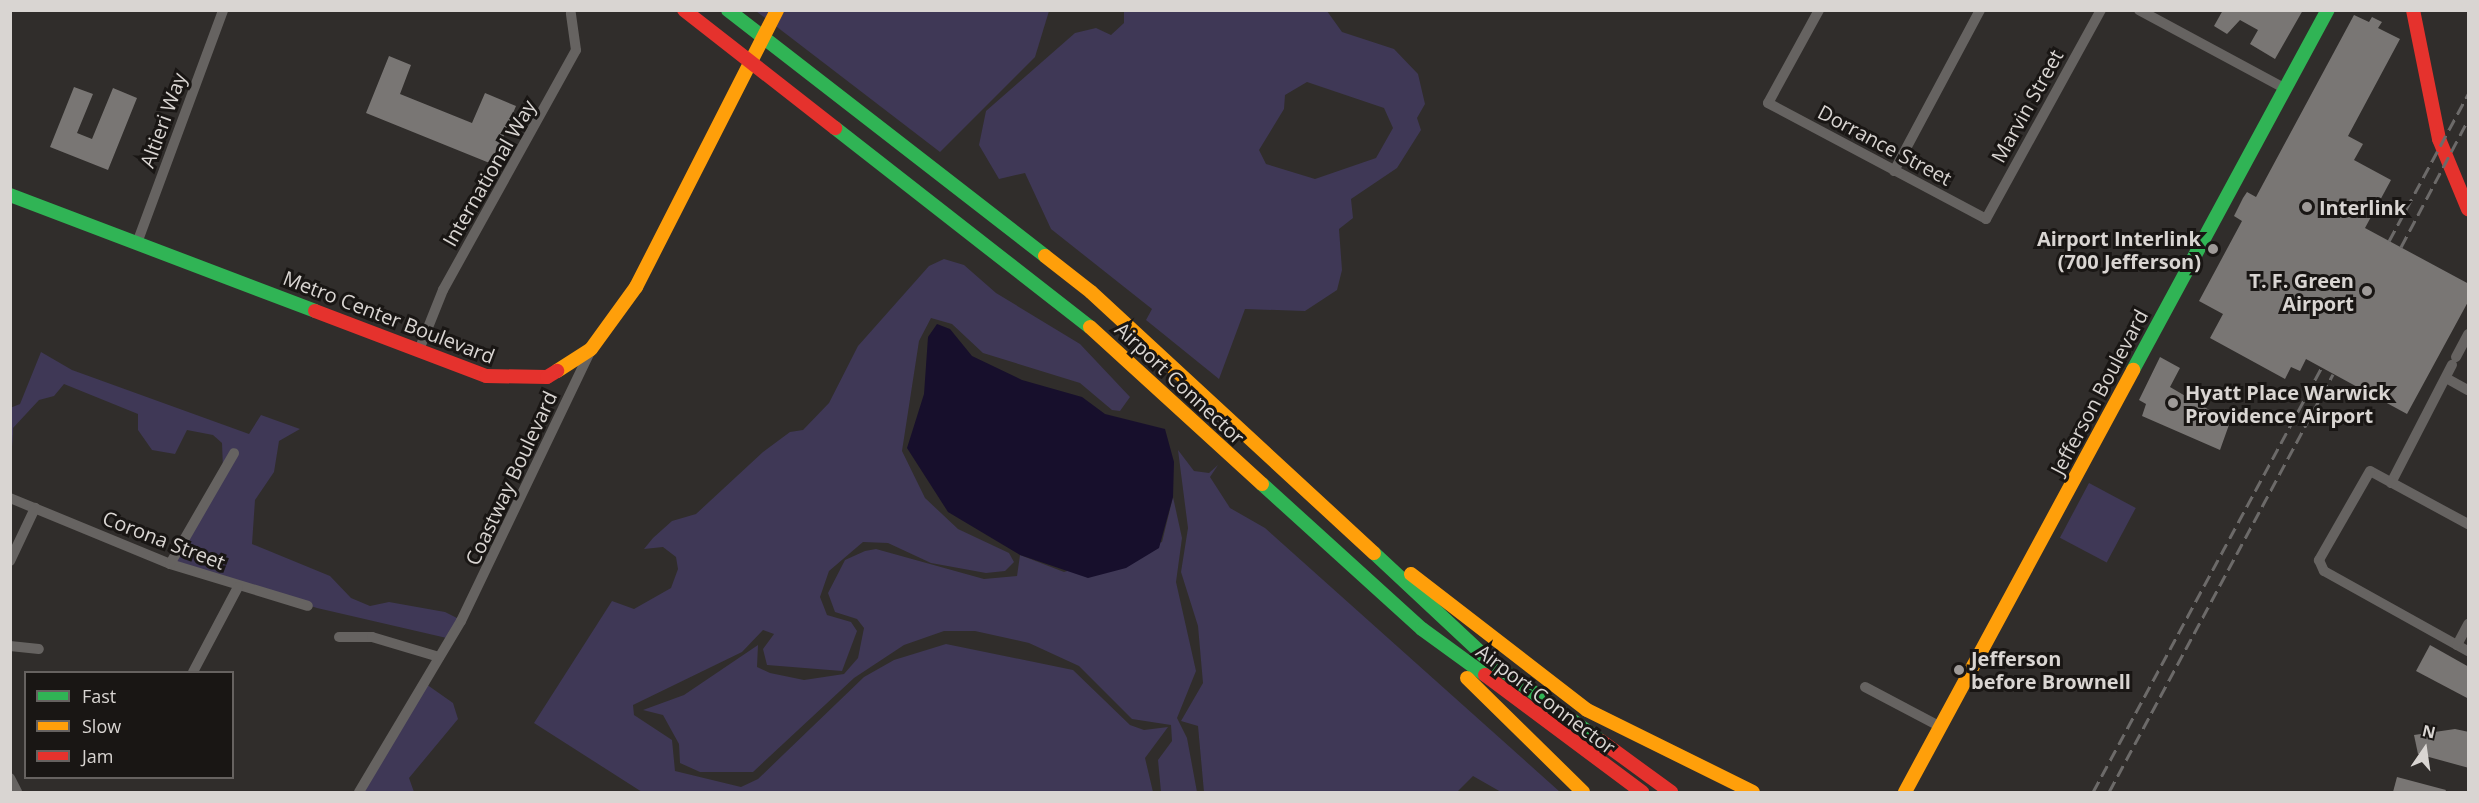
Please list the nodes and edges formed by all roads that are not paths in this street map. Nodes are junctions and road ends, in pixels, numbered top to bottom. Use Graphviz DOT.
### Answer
graph roads {
  1 [pos="223,10"];
  2 [pos="684,10"];
  3 [pos="728,10"];
  4 [pos="1819,10"];
  5 [pos="1980,10"];
  6 [pos="2101,10"];
  7 [pos="2139,10"];
  8 [pos="2328,10"];
  9 [pos="2413,10"];
  10 [pos="571,13"];
  11 [pos="776,13"];
  12 [pos="2286,89"];
  13 [pos="1894,171"];
  14 [pos="10,195"];
  15 [pos="2468,207"];
  16 [pos="1986,219"];
  17 [pos="136,243"];
  18 [pos="2469,334"];
  19 [pos="591,349"];
  20 [pos="419,350"];
  21 [pos="2446,378"];
  22 [pos="2469,390"];
  23 [pos="234,453"];
  24 [pos="2391,483"];
  25 [pos="10,498"];
  26 [pos="35,508"];
  27 [pos="2469,524"];
  28 [pos="1349,528"];
  29 [pos="10,561"];
  30 [pos="170,564"];
  31 [pos="238,587"];
  32 [pos="1390,602"];
  33 [pos="308,606"];
  34 [pos="2469,624"];
  35 [pos="339,637"];
  36 [pos="2457,645"];
  37 [pos="10,646"];
  38 [pos="39,649"];
  39 [pos="2469,651"];
  40 [pos="439,657"];
  41 [pos="194,671"];
  42 [pos="1865,687"];
  43 [pos="1941,727"];
  44 [pos="10,778"];
  45 [pos="17,792"];
  46 [pos="358,792"];
  47 [pos="1583,792"];
  48 [pos="1642,792"];
  49 [pos="1671,792"];
  50 [pos="1753,792"];
  51 [pos="1905,792"];
  1 -- 17 [label="street, Altieri Way"];
  2 -- 32 [label="main road, Airport Connector"];
  3 -- 28 [label="main road, Airport Connector"];
  4 -- 13 [label="street, Dorrance Street"];
  5 -- 13 [label="street"];
  6 -- 16 [label="street, Marvin Street"];
  7 -- 12 [label="street"];
  8 -- 12 [label="main road, Jefferson Boulevard"];
  9 -- 15 [label="main road"];
  10 -- 20 [label="street, International Way"];
  11 -- 19 [label="main road, Metro Center Boulevard"];
  12 -- 43 [label="main road, Jefferson Boulevard"];
  13 -- 16 [label="street, Dorrance Street"];
  14 -- 17 [label="main road, Metro Center Boulevard"];
  17 -- 20 [label="main road, Metro Center Boulevard"];
  18 -- 21 [label="street"];
  19 -- 20 [label="main road, Metro Center Boulevard"];
  19 -- 40 [label="street, Coastway Boulevard"];
  21 -- 22 [label="street"];
  21 -- 24 [label="street"];
  23 -- 30 [label="street"];
  24 -- 27 [label="street"];
  24 -- 36 [label="street"];
  25 -- 26 [label="street, Corona Street"];
  26 -- 29 [label="street"];
  26 -- 30 [label="street, Corona Street"];
  28 -- 49 [label="main road, Airport Connector"];
  28 -- 50 [label="main road"];
  30 -- 31 [label="street, Corona Street"];
  31 -- 33 [label="street, Corona Street"];
  31 -- 41 [label="street"];
  32 -- 47 [label="main road"];
  32 -- 48 [label="main road, Airport Connector"];
  34 -- 36 [label="street"];
  35 -- 40 [label="street"];
  36 -- 39 [label="street"];
  37 -- 38 [label="street"];
  40 -- 46 [label="street, Coastway Boulevard"];
  42 -- 43 [label="street"];
  43 -- 51 [label="main road, Jefferson Boulevard"];
  44 -- 45 [label="street"];
}
